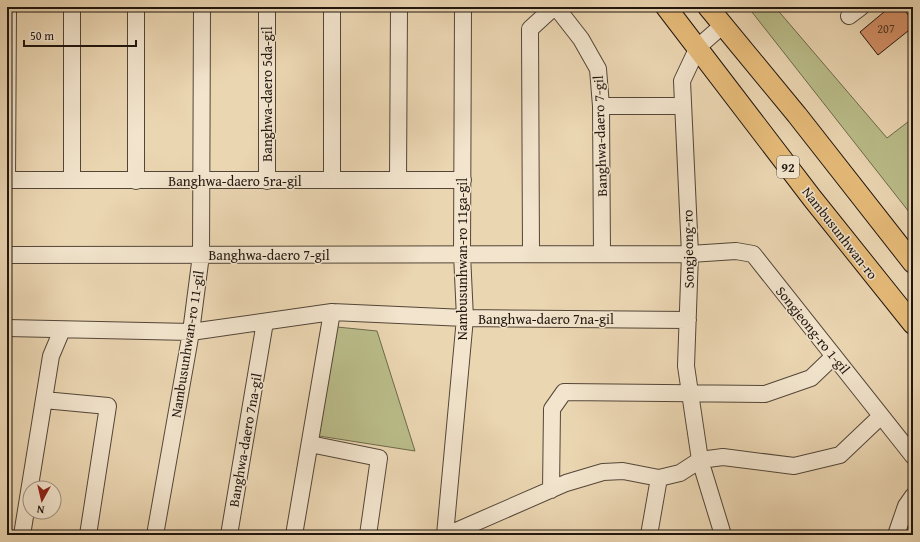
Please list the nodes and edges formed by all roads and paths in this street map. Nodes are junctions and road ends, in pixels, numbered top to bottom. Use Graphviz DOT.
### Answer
graph roads {
  1 [pos="8,7"];
  2 [pos="72,7"];
  3 [pos="136,7"];
  4 [pos="202,7"];
  5 [pos="267,7"];
  6 [pos="332,7"];
  7 [pos="399,7"];
  8 [pos="463,7"];
  9 [pos="555,7"];
  10 [pos="666,7"];
  11 [pos="708,7"];
  12 [pos="722,26"];
  13 [pos="698,47"];
  14 [pos="601,106"];
  15 [pos="683,106"];
  16 [pos="7,180"];
  17 [pos="72,180"];
  18 [pos="332,180"];
  19 [pos="398,180"];
  20 [pos="462,180"];
  21 [pos="136,181"];
  22 [pos="201,181"];
  23 [pos="267,181"];
  24 [pos="462,254"];
  25 [pos="531,254"];
  26 [pos="602,254"];
  27 [pos="690,254"];
  28 [pos="7,255"];
  29 [pos="201,255"];
  30 [pos="913,263"];
  31 [pos="332,312"];
  32 [pos="465,318"];
  33 [pos="688,320"];
  34 [pos="265,322"];
  35 [pos="913,324"];
  36 [pos="7,328"];
  37 [pos="62,330"];
  38 [pos="191,332"];
  39 [pos="834,356"];
  40 [pos="690,393"];
  41 [pos="44,400"];
  42 [pos="881,416"];
  43 [pos="310,444"];
  44 [pos="913,456"];
  45 [pos="700,460"];
  46 [pos="659,478"];
  47 [pos="551,490"];
  48 [pos="913,496"];
  49 [pos="22,535"];
  50 [pos="88,535"];
  51 [pos="155,535"];
  52 [pos="229,535"];
  53 [pos="294,535"];
  54 [pos="368,535"];
  55 [pos="446,535"];
  56 [pos="649,535"];
  57 [pos="723,535"];
  58 [pos="896,535"];
  1 -- 16 [label="street"];
  2 -- 17 [label="street"];
  3 -- 21 [label="street"];
  4 -- 22 [label="street, Nambusunhwan-ro 11-gil"];
  5 -- 23 [label="street, Banghwa-daero 5da-gil"];
  6 -- 18 [label="street"];
  7 -- 19 [label="street"];
  8 -- 20 [label="street, Nambusunhwan-ro 11ga-gil"];
  9 -- 14 [label="street, Banghwa-daero 7-gil"];
  9 -- 25 [label="street, Banghwa-daero 7-gil"];
  10 -- 13 [label="main road, Nambusunhwan-ro / 92"];
  11 -- 12 [label="main road"];
  12 -- 13 [label="street, Songjeong-ro"];
  12 -- 30 [label="main road"];
  13 -- 15 [label="street, Songjeong-ro"];
  13 -- 35 [label="main road, Nambusunhwan-ro / 92"];
  14 -- 15 [label="street"];
  14 -- 26 [label="street, Banghwa-daero 7-gil"];
  15 -- 27 [label="street, Songjeong-ro"];
  16 -- 17 [label="street, Banghwa-daero 5ra-gil"];
  17 -- 21 [label="street, Banghwa-daero 5ra-gil"];
  18 -- 19 [label="street, Banghwa-daero 5ra-gil"];
  18 -- 23 [label="street, Banghwa-daero 5ra-gil"];
  19 -- 20 [label="street, Banghwa-daero 5ra-gil"];
  20 -- 24 [label="street, Nambusunhwan-ro 11ga-gil"];
  21 -- 22 [label="street, Banghwa-daero 5ra-gil"];
  22 -- 23 [label="street, Banghwa-daero 5ra-gil"];
  22 -- 29 [label="street, Nambusunhwan-ro 11-gil"];
  24 -- 25 [label="street, Banghwa-daero 7-gil"];
  24 -- 29 [label="street, Banghwa-daero 7-gil"];
  24 -- 32 [label="street, Nambusunhwan-ro 11ga-gil"];
  25 -- 26 [label="street, Banghwa-daero 7-gil"];
  26 -- 27 [label="street, Banghwa-daero 7-gil"];
  27 -- 33 [label="street, Songjeong-ro"];
  27 -- 39 [label="street, Songjeong-ro 1-gil"];
  28 -- 29 [label="street, Banghwa-daero 7-gil"];
  29 -- 38 [label="street, Nambusunhwan-ro 11-gil"];
  31 -- 32 [label="street, Banghwa-daero 7na-gil"];
  31 -- 34 [label="street, Banghwa-daero 7na-gil"];
  31 -- 43 [label="street"];
  32 -- 33 [label="street, Banghwa-daero 7na-gil"];
  32 -- 55 [label="street, Nambusunhwan-ro 11ga-gil"];
  33 -- 40 [label="street, Songjeong-ro"];
  34 -- 38 [label="street, Banghwa-daero 7na-gil"];
  34 -- 52 [label="street, Banghwa-daero 7na-gil"];
  36 -- 37 [label="street, Banghwa-daero 7na-gil"];
  37 -- 38 [label="street, Banghwa-daero 7na-gil"];
  37 -- 41 [label="street"];
  38 -- 51 [label="street, Nambusunhwan-ro 11-gil"];
  39 -- 40 [label="street"];
  39 -- 42 [label="street, Songjeong-ro 1-gil"];
  40 -- 45 [label="street, Songjeong-ro"];
  40 -- 47 [label="street"];
  41 -- 49 [label="street"];
  41 -- 50 [label="street"];
  42 -- 44 [label="street, Songjeong-ro 1-gil"];
  42 -- 45 [label="street"];
  43 -- 53 [label="street"];
  43 -- 54 [label="street"];
  45 -- 46 [label="street"];
  45 -- 57 [label="street, Songjeong-ro"];
  46 -- 47 [label="street"];
  46 -- 56 [label="street"];
  47 -- 55 [label="street"];
  48 -- 58 [label="street"];
}
